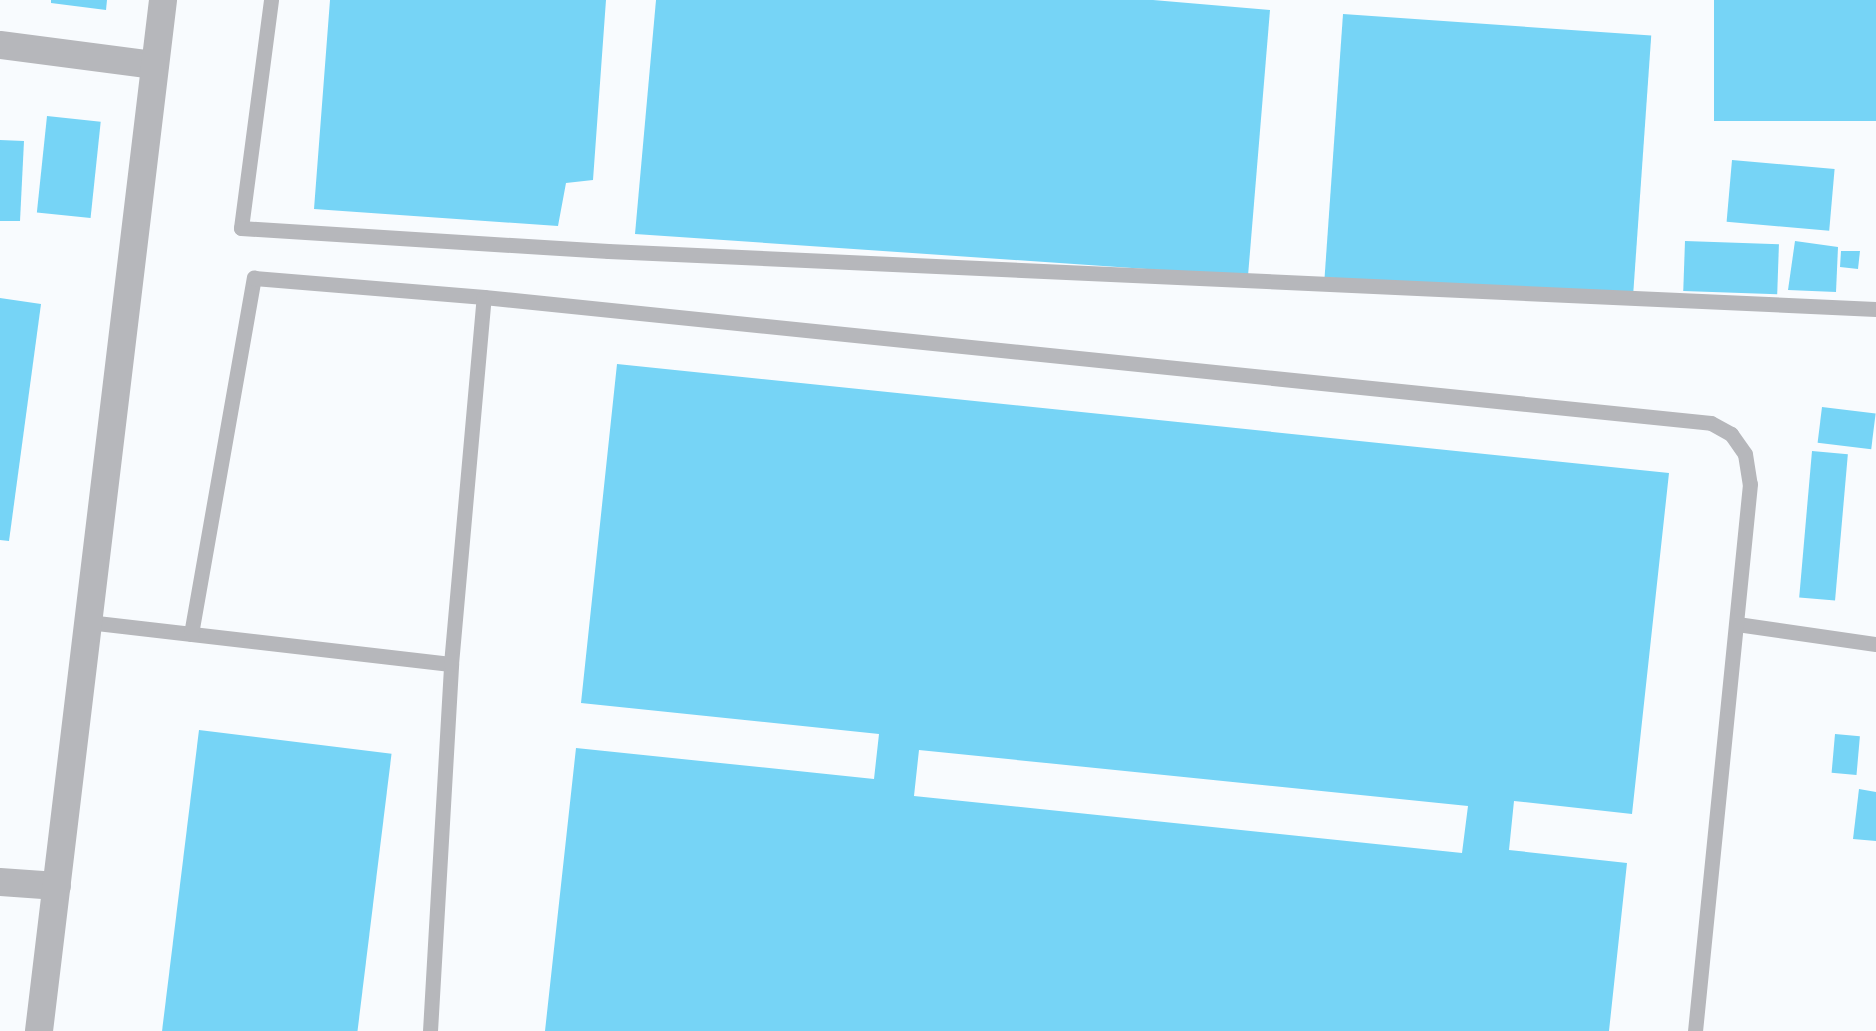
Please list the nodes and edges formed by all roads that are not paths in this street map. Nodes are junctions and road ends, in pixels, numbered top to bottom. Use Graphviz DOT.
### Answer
graph roads {
  1 [pos="163,0"];
  2 [pos="271,0"];
  3 [pos="0,45"];
  4 [pos="155,65"];
  5 [pos="484,297"];
  6 [pos="1876,308"];
  7 [pos="88,622"];
  8 [pos="1737,624"];
  9 [pos="191,634"];
  10 [pos="1876,644"];
  11 [pos="451,664"];
  12 [pos="0,882"];
  13 [pos="57,886"];
  14 [pos="39,1031"];
  15 [pos="430,1031"];
  16 [pos="1695,1031"];
  1 -- 4 [label="street"];
  2 -- 6 [label="lane"];
  3 -- 4 [label="street"];
  4 -- 7 [label="street"];
  5 -- 8 [label="lane"];
  5 -- 9 [label="lane"];
  5 -- 11 [label="lane"];
  7 -- 9 [label="lane"];
  7 -- 13 [label="street"];
  8 -- 10 [label="lane"];
  8 -- 16 [label="lane"];
  9 -- 11 [label="lane"];
  11 -- 15 [label="lane"];
  12 -- 13 [label="street"];
  13 -- 14 [label="street"];
}
